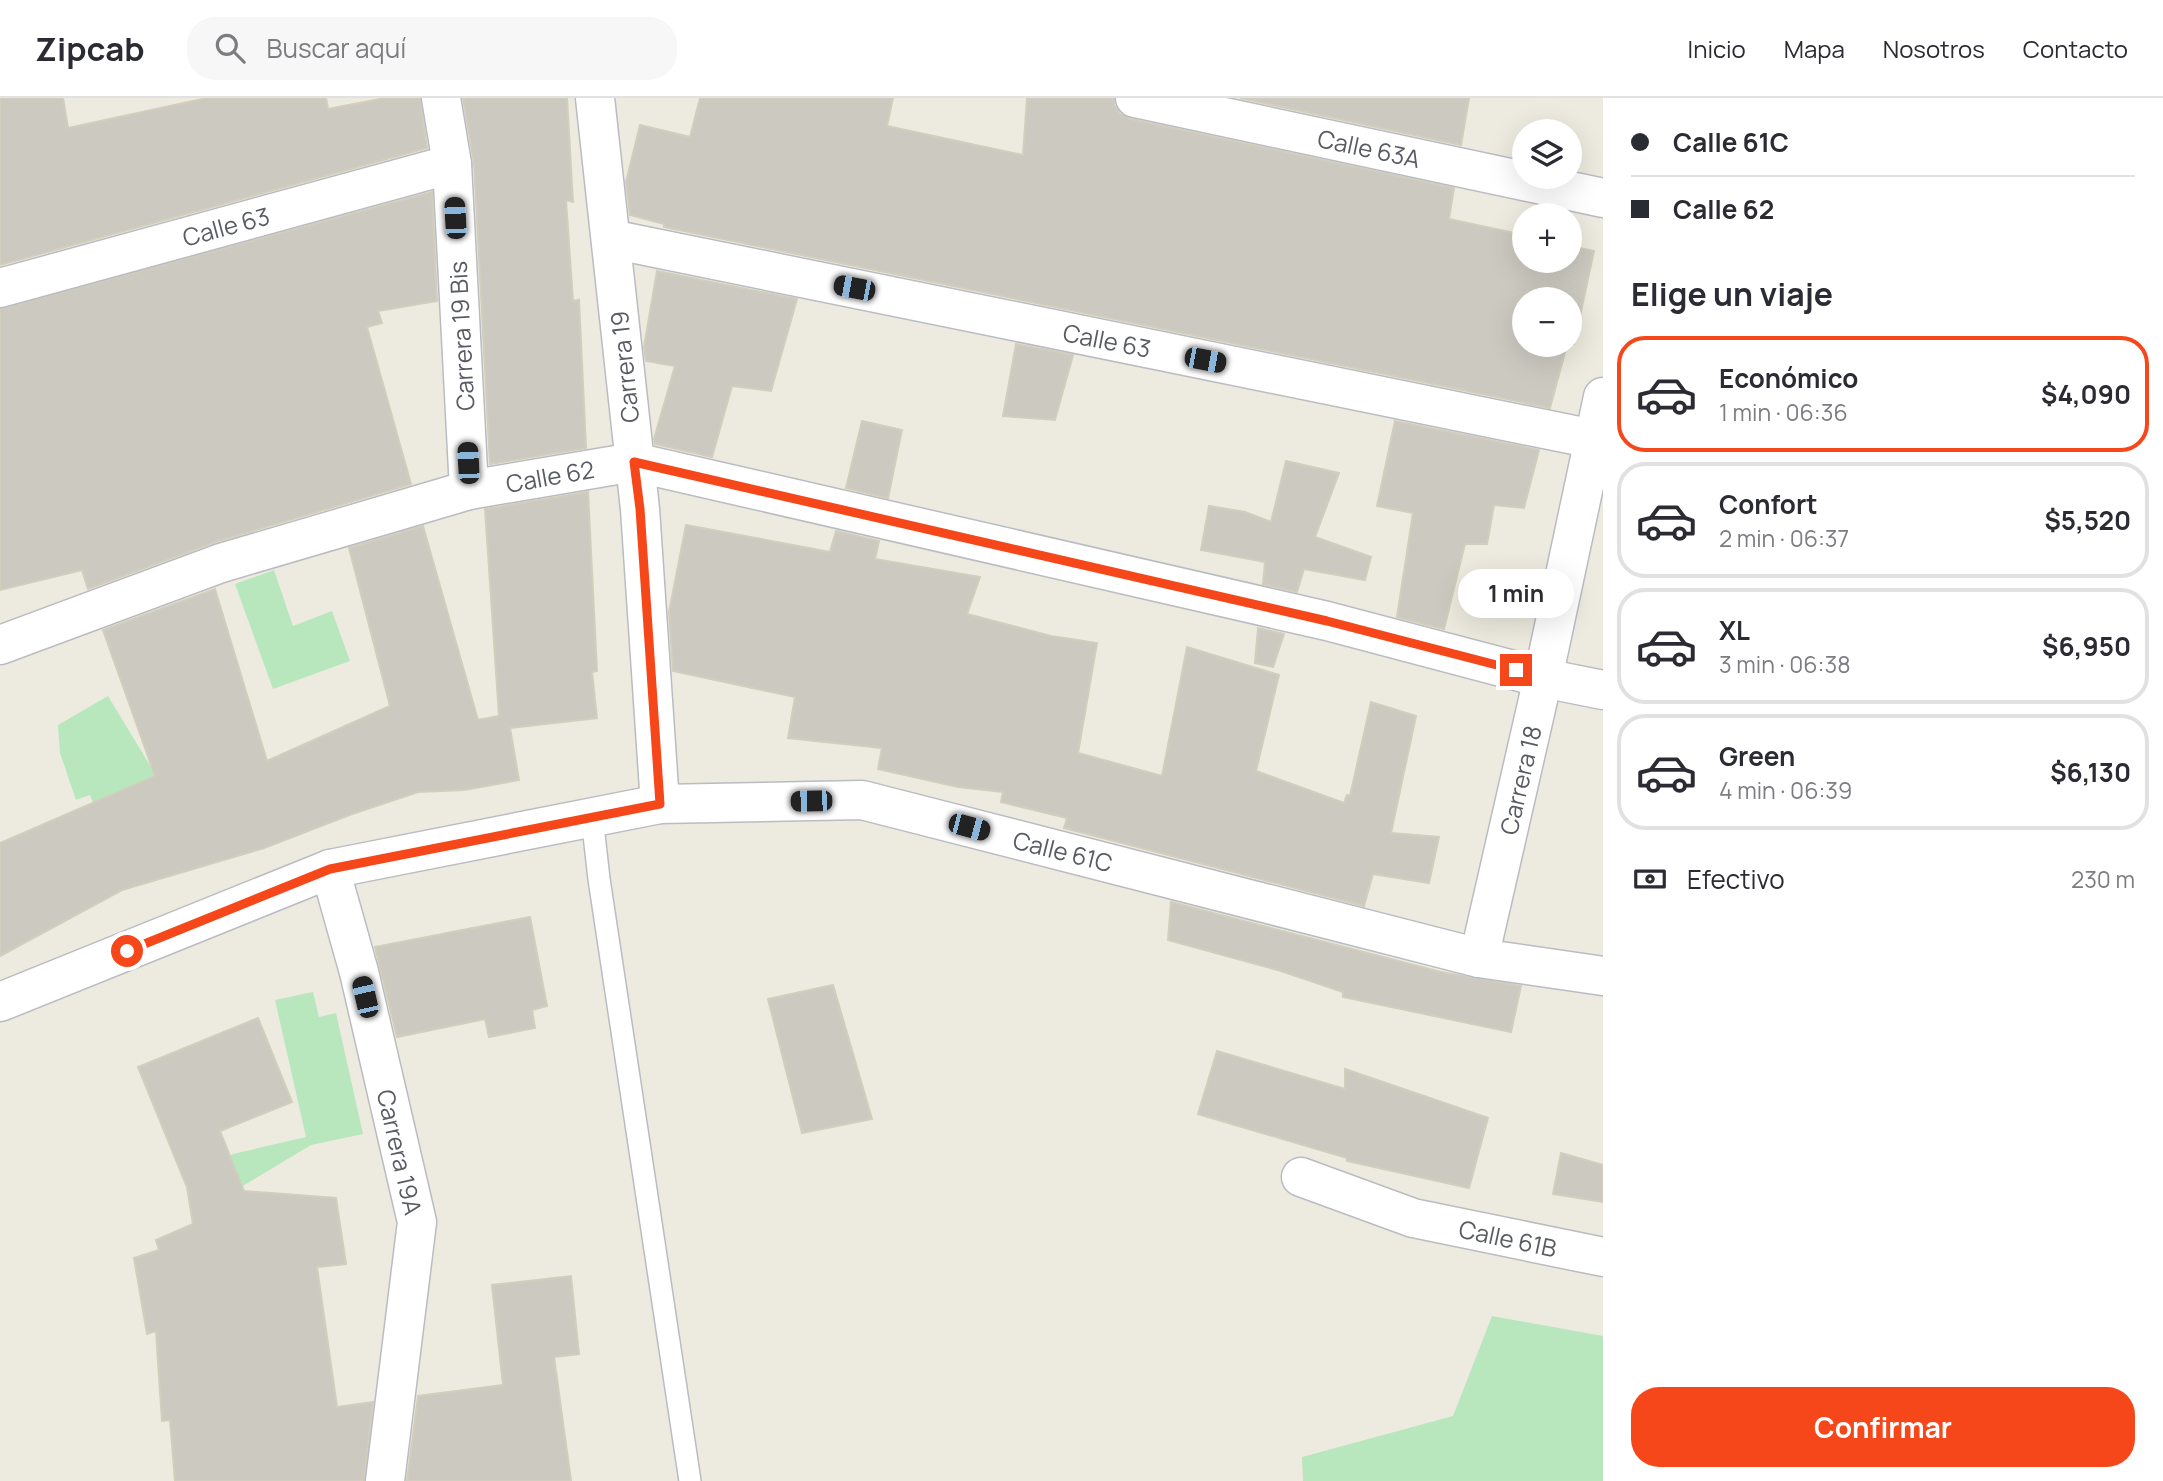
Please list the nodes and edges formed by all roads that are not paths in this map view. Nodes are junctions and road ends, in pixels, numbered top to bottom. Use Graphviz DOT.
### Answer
graph roads {
  1 [pos="442,98"];
  2 [pos="595,98"];
  3 [pos="1135,98"];
  4 [pos="452,164"];
  5 [pos="1603,198"];
  6 [pos="611,239"];
  7 [pos="0,288"];
  8 [pos="1603,397"];
  9 [pos="1599,440"];
  10 [pos="634,462"];
  11 [pos="469,490"];
  12 [pos="0,645"];
  13 [pos="1543,678"];
  14 [pos="1603,690"];
  15 [pos="660,804"];
  16 [pos="592,817"];
  17 [pos="330,869"];
  18 [pos="1479,958"];
  19 [pos="1603,976"];
  20 [pos="0,1002"];
  21 [pos="1301,1177"];
  22 [pos="1603,1258"];
  23 [pos="385,1481"];
  24 [pos="690,1481"];
  1 -- 4 [label="street, Carrera 19 Bis"];
  2 -- 6 [label="street, Carrera 19"];
  3 -- 5 [label="street, Calle 63A"];
  4 -- 7 [label="street, Calle 63"];
  4 -- 11 [label="street, Carrera 19 Bis"];
  6 -- 9 [label="street, Calle 63"];
  6 -- 10 [label="street, Carrera 19"];
  8 -- 9 [label="street, Carrera 18"];
  9 -- 13 [label="street, Carrera 18"];
  10 -- 11 [label="street, Calle 62"];
  10 -- 13 [label="street, Calle 62"];
  10 -- 15 [label="street, Carrera 19"];
  11 -- 12 [label="street, Calle 62"];
  13 -- 14 [label="street, Calle 62"];
  13 -- 18 [label="street, Carrera 18"];
  15 -- 16 [label="street, Calle 61C"];
  15 -- 18 [label="street, Calle 61C"];
  16 -- 17 [label="street, Calle 61C"];
  16 -- 24 [label="lane"];
  17 -- 20 [label="street, Calle 61C"];
  17 -- 23 [label="street, Carrera 19A"];
  18 -- 19 [label="street, Calle 61C"];
  21 -- 22 [label="street, Calle 61B"];
}
